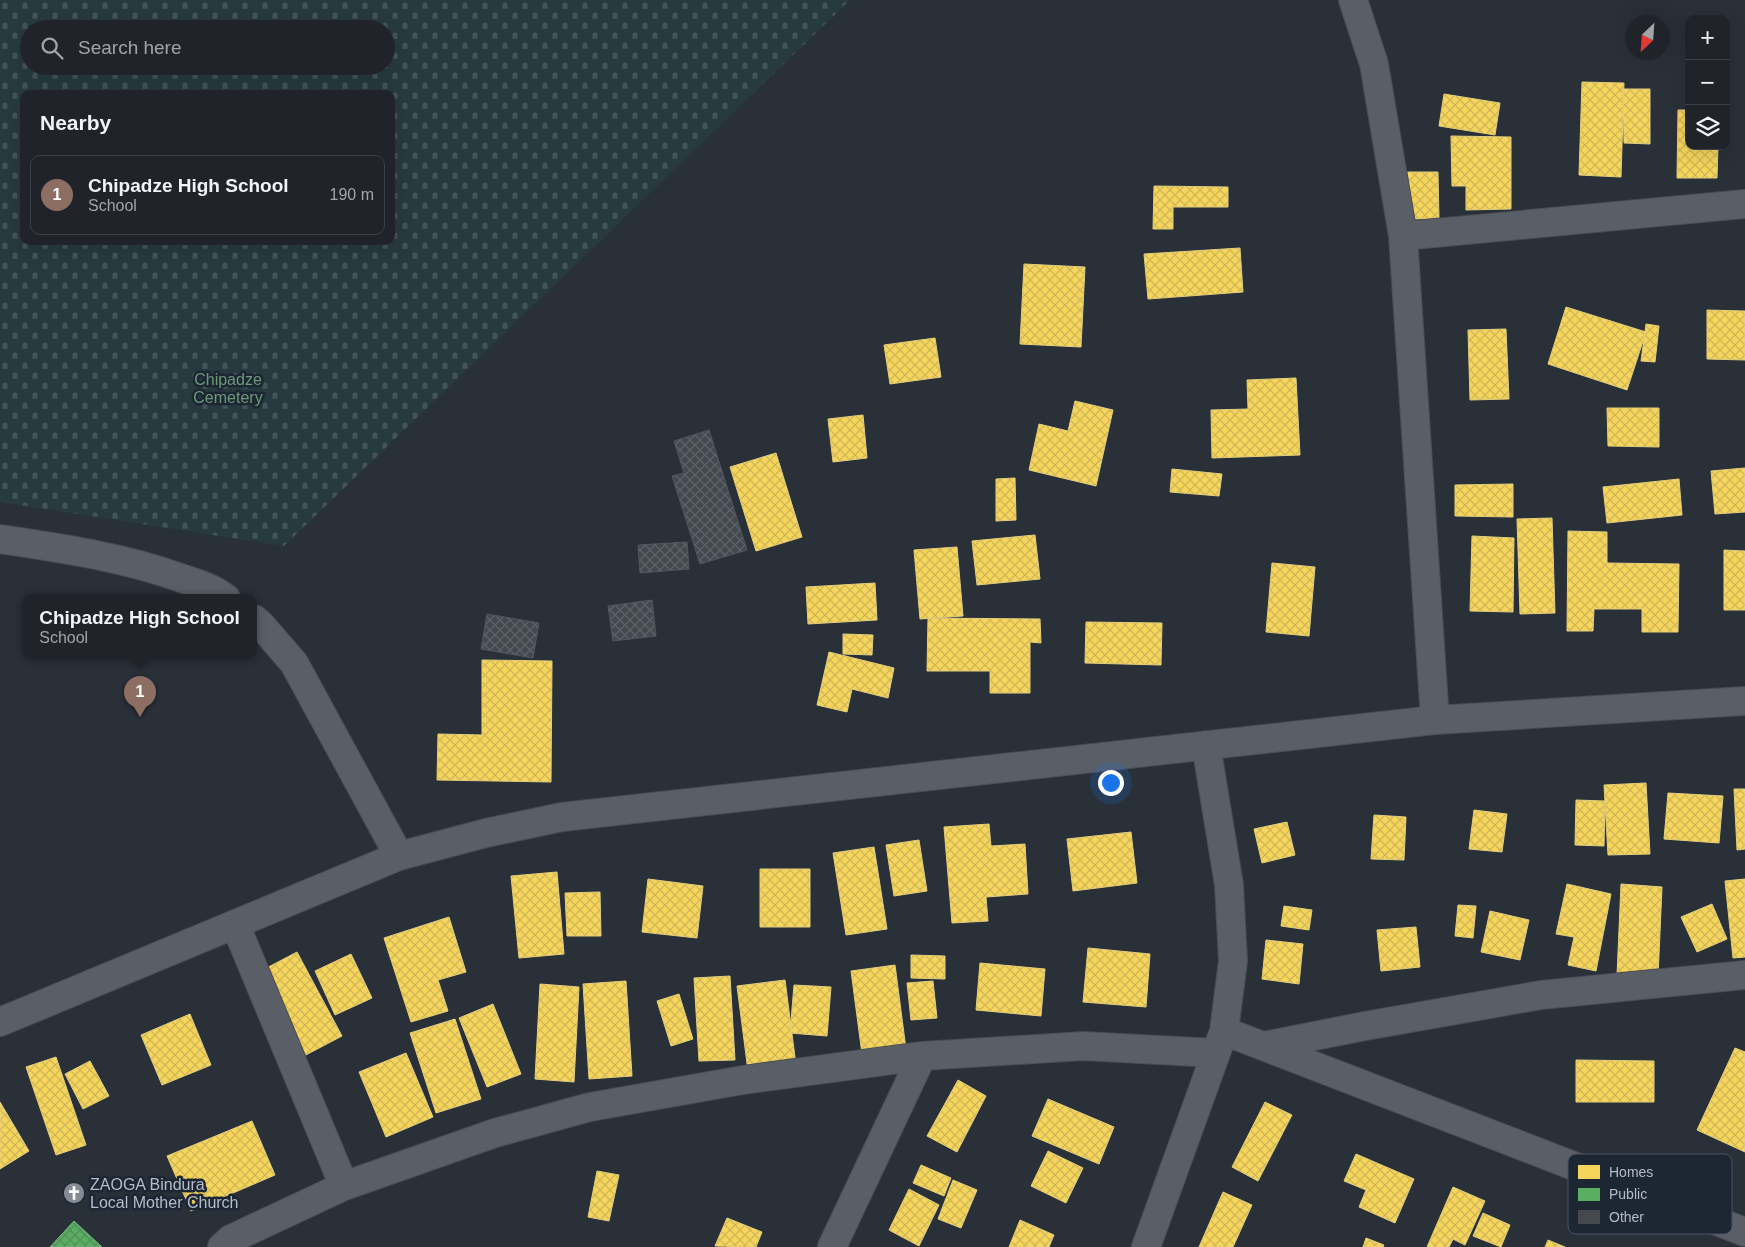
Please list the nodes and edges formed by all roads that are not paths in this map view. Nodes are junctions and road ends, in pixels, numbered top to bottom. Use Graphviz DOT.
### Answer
graph roads {
  1 [pos="1353,0"];
  2 [pos="1745,204"];
  3 [pos="1402,236"];
  4 [pos="0,539"];
  5 [pos="221,594"];
  6 [pos="257,622"];
  7 [pos="1745,701"];
  8 [pos="1435,720"];
  9 [pos="1206,745"];
  10 [pos="399,856"];
  11 [pos="235,924"];
  12 [pos="1745,974"];
  13 [pos="0,1022"];
  14 [pos="1220,1042"];
  15 [pos="1264,1046"];
  16 [pos="922,1056"];
  17 [pos="1568,1164"];
  18 [pos="344,1186"];
  19 [pos="1732,1227"];
  20 [pos="1745,1232"];
  21 [pos="222,1247"];
  22 [pos="832,1247"];
  23 [pos="1146,1247"];
  1 -- 3 [label="street"];
  2 -- 3 [label="street"];
  3 -- 8 [label="street"];
  4 -- 5 [label="street"];
  6 -- 10 [label="street"];
  7 -- 8 [label="street"];
  8 -- 9 [label="street"];
  9 -- 10 [label="street"];
  9 -- 14 [label="street"];
  10 -- 11 [label="street"];
  11 -- 13 [label="street"];
  11 -- 18 [label="street"];
  12 -- 15 [label="street"];
  14 -- 15 [label="street"];
  14 -- 16 [label="street"];
  14 -- 23 [label="street"];
  15 -- 17 [label="street"];
  16 -- 18 [label="street"];
  16 -- 22 [label="street"];
  18 -- 21 [label="street"];
  19 -- 20 [label="street"];
}
